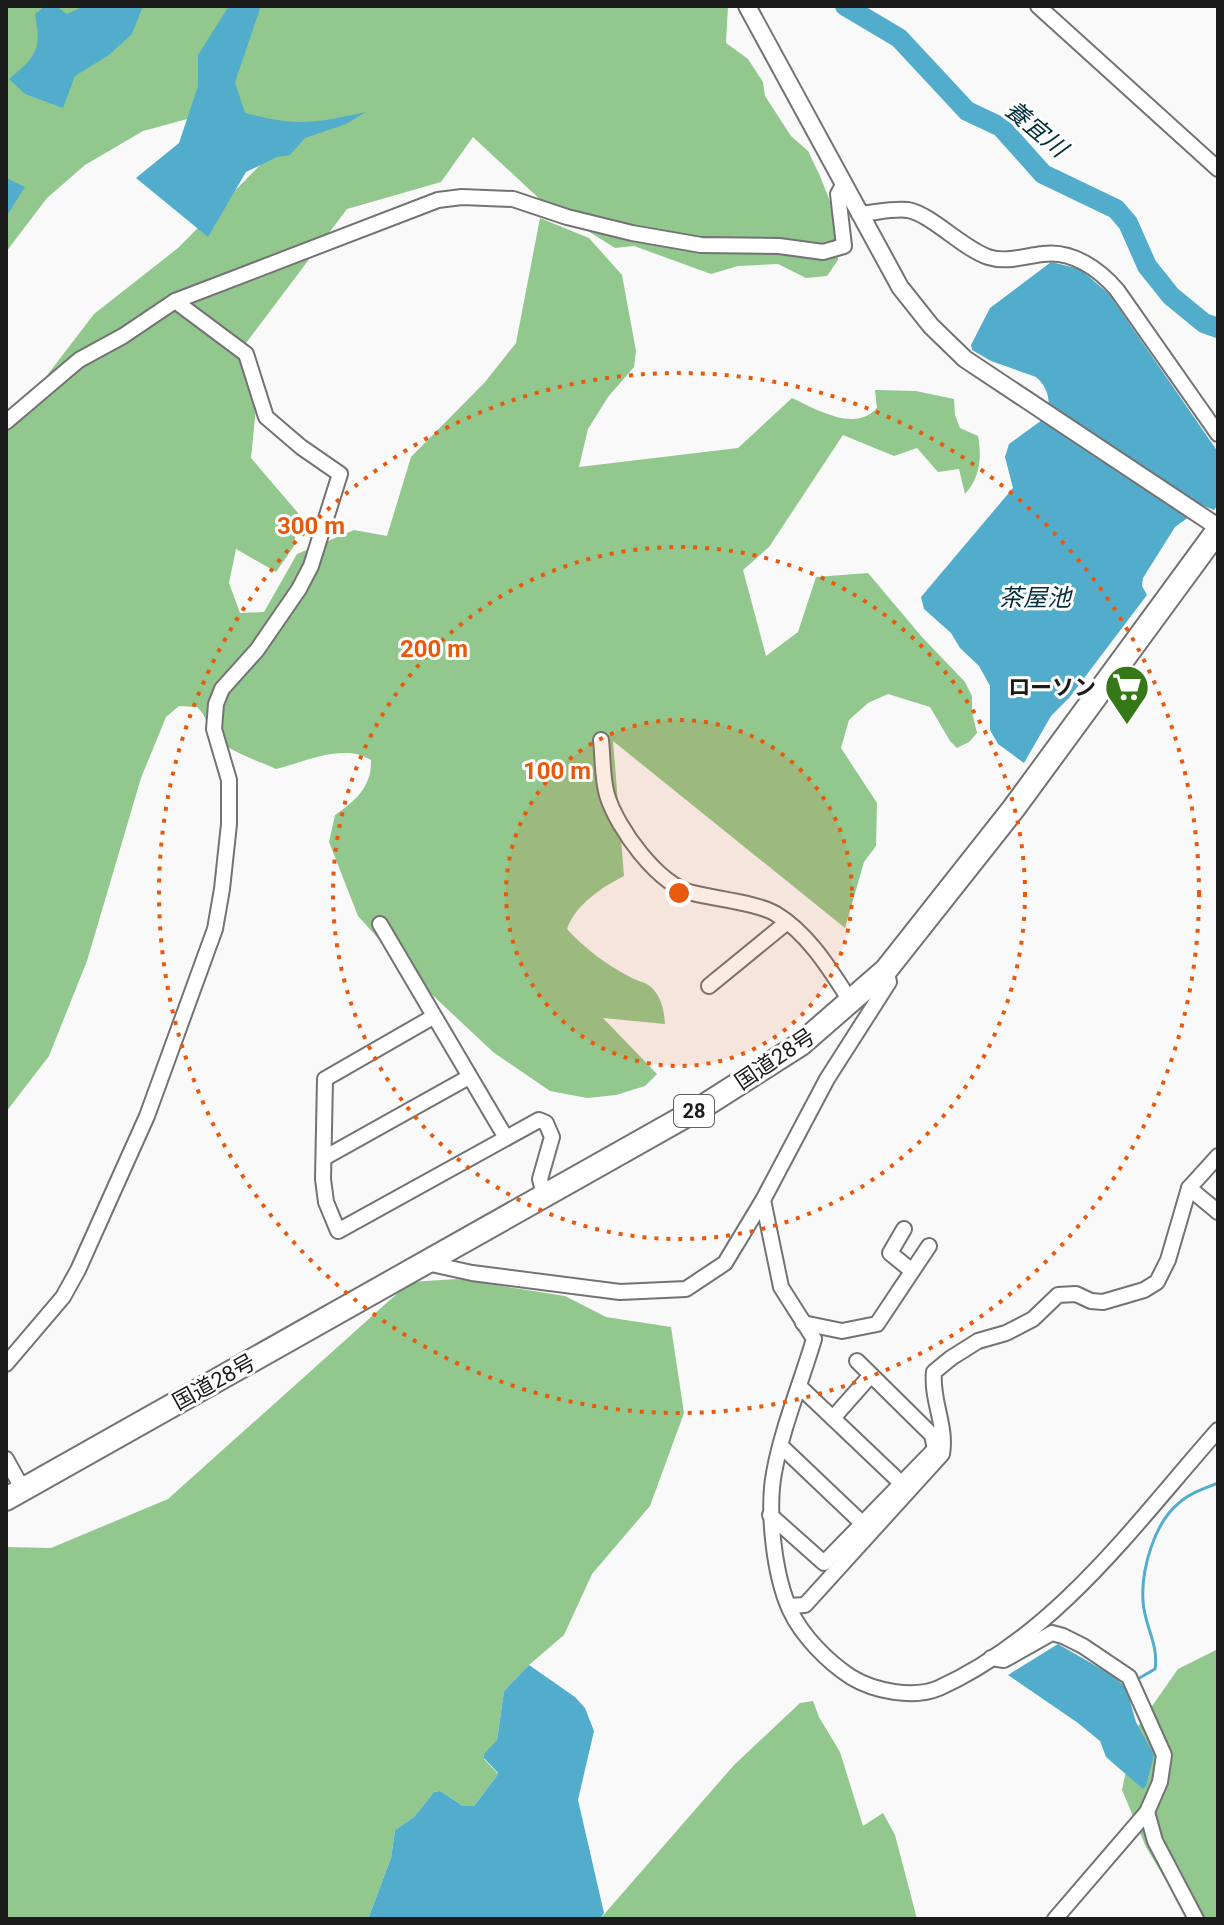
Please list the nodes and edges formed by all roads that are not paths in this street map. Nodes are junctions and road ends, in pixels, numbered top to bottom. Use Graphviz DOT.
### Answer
graph roads {
  1 [pos="747,6"];
  2 [pos="1038,6"];
  3 [pos="1218,169"];
  4 [pos="844,183"];
  5 [pos="859,214"];
  6 [pos="175,301"];
  7 [pos="6,422"];
  8 [pos="1218,434"];
  9 [pos="1218,529"];
  10 [pos="601,740"];
  11 [pos="786,923"];
  12 [pos="380,924"];
  13 [pos="886,970"];
  14 [pos="709,986"];
  15 [pos="851,1002"];
  16 [pos="433,1017"];
  17 [pos="469,1077"];
  18 [pos="506,1138"];
  19 [pos="1218,1156"];
  20 [pos="324,1158"];
  21 [pos="1189,1188"];
  22 [pos="544,1195"];
  23 [pos="763,1200"];
  24 [pos="1218,1212"];
  25 [pos="904,1229"];
  26 [pos="929,1246"];
  27 [pos="427,1263"];
  28 [pos="912,1271"];
  29 [pos="803,1323"];
  30 [pos="857,1361"];
  31 [pos="6,1364"];
  32 [pos="871,1375"];
  33 [pos="799,1386"];
  34 [pos="833,1418"];
  35 [pos="1218,1430"];
  36 [pos="781,1446"];
  37 [pos="6,1459"];
  38 [pos="901,1483"];
  39 [pos="14,1494"];
  40 [pos="770,1515"];
  41 [pos="862,1523"];
  42 [pos="789,1606"];
  43 [pos="991,1658"];
  44 [pos="1147,1812"];
  45 [pos="1055,1919"];
  46 [pos="1196,1919"];
  1 -- 4 [label="street"];
  2 -- 3 [label="street"];
  4 -- 5 [label="street"];
  4 -- 6 [label="street"];
  5 -- 8 [label="street"];
  5 -- 9 [label="street"];
  6 -- 7 [label="street"];
  6 -- 31 [label="street"];
  9 -- 13 [label="highway, 国道28号 / 28"];
  10 -- 11 [label="street"];
  11 -- 14 [label="street"];
  11 -- 15 [label="street"];
  12 -- 16 [label="street"];
  13 -- 15 [label="highway, 国道28号 / 28"];
  13 -- 23 [label="street"];
  15 -- 22 [label="highway, 国道28号 / 28"];
  16 -- 17 [label="street"];
  16 -- 20 [label="street"];
  17 -- 18 [label="street"];
  17 -- 20 [label="street"];
  18 -- 20 [label="street"];
  18 -- 22 [label="street"];
  19 -- 21 [label="street"];
  21 -- 24 [label="street"];
  21 -- 42 [label="street"];
  22 -- 27 [label="highway, 国道28号 / 28"];
  23 -- 27 [label="street"];
  23 -- 29 [label="street"];
  25 -- 28 [label="street"];
  26 -- 28 [label="street"];
  27 -- 39 [label="highway, 国道28号 / 28"];
  28 -- 29 [label="street"];
  29 -- 33 [label="street"];
  30 -- 32 [label="street"];
  32 -- 34 [label="street"];
  32 -- 38 [label="street"];
  33 -- 34 [label="street"];
  33 -- 36 [label="street"];
  34 -- 38 [label="street"];
  35 -- 43 [label="street"];
  36 -- 40 [label="street"];
  36 -- 41 [label="street"];
  37 -- 39 [label="street"];
  38 -- 41 [label="street"];
  40 -- 41 [label="street"];
  40 -- 42 [label="street"];
  42 -- 43 [label="street"];
  43 -- 44 [label="street"];
  44 -- 45 [label="street"];
  44 -- 46 [label="street"];
}
